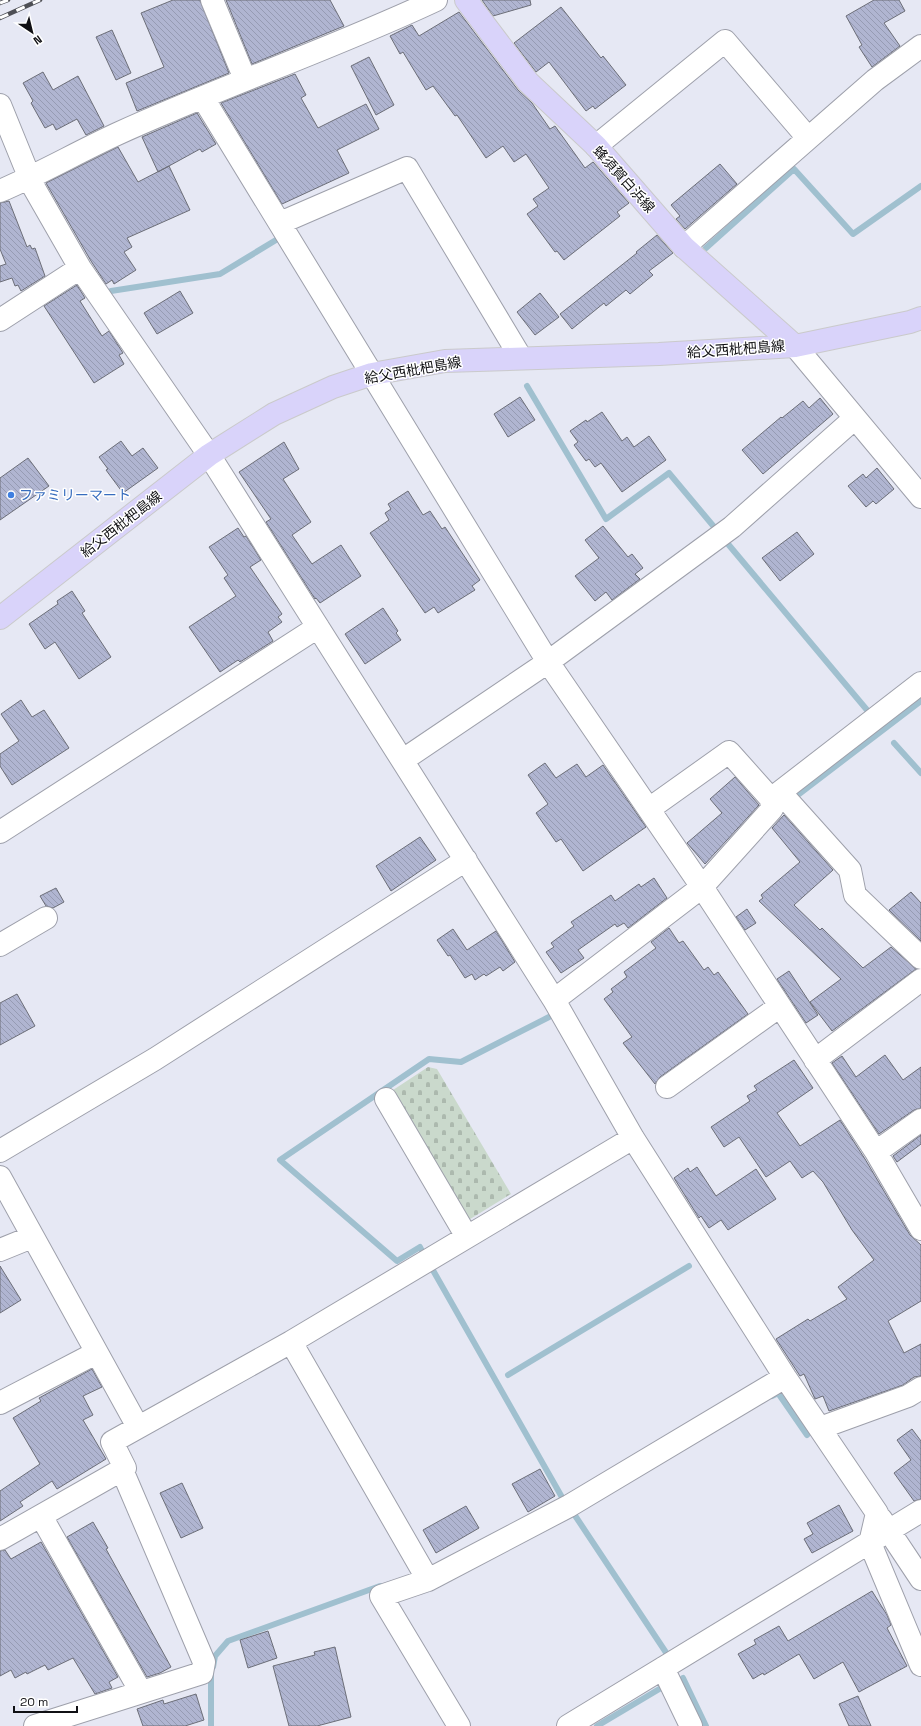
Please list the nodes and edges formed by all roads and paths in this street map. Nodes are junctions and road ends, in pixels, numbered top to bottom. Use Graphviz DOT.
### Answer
graph roads {
  1 [pos="212,0"];
  2 [pos="436,0"];
  3 [pos="466,0"];
  4 [pos="921,46"];
  5 [pos="246,79"];
  6 [pos="203,98"];
  7 [pos="0,105"];
  8 [pos="808,138"];
  9 [pos="596,146"];
  10 [pos="30,178"];
  11 [pos="0,190"];
  12 [pos="280,223"];
  13 [pos="684,247"];
  14 [pos="80,268"];
  15 [pos="921,318"];
  16 [pos="0,320"];
  17 [pos="795,346"];
  18 [pos="521,358"];
  19 [pos="372,374"];
  20 [pos="855,418"];
  21 [pos="209,455"];
  22 [pos="921,497"];
  23 [pos="0,618"];
  24 [pos="318,627"];
  25 [pos="548,662"];
  26 [pos="921,684"];
  27 [pos="403,760"];
  28 [pos="775,796"];
  29 [pos="649,809"];
  30 [pos="0,832"];
  31 [pos="466,860"];
  32 [pos="702,887"];
  33 [pos="46,918"];
  34 [pos="0,945"];
  35 [pos="921,958"];
  36 [pos="921,980"];
  37 [pos="554,1000"];
  38 [pos="780,1006"];
  39 [pos="815,1060"];
  40 [pos="667,1087"];
  41 [pos="386,1100"];
  42 [pos="921,1120"];
  43 [pos="633,1138"];
  44 [pos="0,1151"];
  45 [pos="876,1152"];
  46 [pos="0,1177"];
  47 [pos="921,1230"];
  48 [pos="32,1237"];
  49 [pos="468,1237"];
  50 [pos="0,1250"];
  51 [pos="291,1342"];
  52 [pos="96,1353"];
  53 [pos="785,1377"];
  54 [pos="921,1388"];
  55 [pos="0,1403"];
  56 [pos="138,1427"];
  57 [pos="820,1428"];
  58 [pos="122,1470"];
  59 [pos="921,1511"];
  60 [pos="877,1513"];
  61 [pos="41,1516"];
  62 [pos="889,1531"];
  63 [pos="0,1539"];
  64 [pos="870,1543"];
  65 [pos="921,1579"];
  66 [pos="428,1580"];
  67 [pos="921,1665"];
  68 [pos="663,1668"];
  69 [pos="142,1692"];
  70 [pos="95,1717"];
  71 [pos="35,1726"];
  72 [pos="459,1726"];
  73 [pos="568,1726"];
  74 [pos="691,1726"];
  1 -- 5 [label="street"];
  2 -- 5 [label="street"];
  3 -- 9 [label="main road, 蜂須賀白浜線"];
  4 -- 8 [label="street"];
  5 -- 6 [label="street"];
  6 -- 10 [label="street"];
  6 -- 12 [label="street"];
  7 -- 10 [label="street"];
  8 -- 9 [label="street"];
  8 -- 13 [label="street"];
  9 -- 13 [label="main road, 蜂須賀白浜線"];
  10 -- 11 [label="street"];
  10 -- 14 [label="street"];
  12 -- 18 [label="street"];
  12 -- 19 [label="street"];
  13 -- 17 [label="main road, 蜂須賀白浜線"];
  14 -- 16 [label="street"];
  14 -- 21 [label="street"];
  15 -- 17 [label="main road, 給父西枇杷島線"];
  17 -- 18 [label="main road, 給父西枇杷島線"];
  17 -- 20 [label="street"];
  18 -- 19 [label="main road, 給父西枇杷島線"];
  19 -- 21 [label="main road, 給父西枇杷島線"];
  19 -- 25 [label="street"];
  20 -- 22 [label="street"];
  20 -- 25 [label="street"];
  21 -- 23 [label="main road, 給父西枇杷島線"];
  21 -- 24 [label="street"];
  24 -- 27 [label="street"];
  24 -- 30 [label="street"];
  25 -- 27 [label="street"];
  25 -- 29 [label="street"];
  26 -- 28 [label="street"];
  27 -- 31 [label="street"];
  28 -- 29 [label="street"];
  28 -- 32 [label="street"];
  28 -- 35 [label="street"];
  29 -- 32 [label="street"];
  31 -- 37 [label="street"];
  31 -- 44 [label="street"];
  32 -- 37 [label="street"];
  32 -- 38 [label="street"];
  33 -- 34 [label="street"];
  36 -- 39 [label="street"];
  37 -- 43 [label="street"];
  38 -- 39 [label="street"];
  38 -- 40 [label="street"];
  39 -- 45 [label="street"];
  41 -- 49 [label="street"];
  42 -- 45 [label="street"];
  43 -- 49 [label="street"];
  43 -- 53 [label="street"];
  45 -- 47 [label="street"];
  46 -- 48 [label="street"];
  48 -- 50 [label="street"];
  48 -- 52 [label="street"];
  49 -- 51 [label="street"];
  51 -- 56 [label="street"];
  51 -- 66 [label="street"];
  52 -- 55 [label="street"];
  52 -- 56 [label="street"];
  53 -- 57 [label="street"];
  53 -- 66 [label="street"];
  54 -- 57 [label="street"];
  56 -- 58 [label="street"];
  57 -- 60 [label="street"];
  58 -- 61 [label="street"];
  58 -- 69 [label="street"];
  59 -- 62 [label="street"];
  60 -- 62 [label="street"];
  60 -- 64 [label="street"];
  61 -- 63 [label="street"];
  61 -- 69 [label="street"];
  62 -- 64 [label="street"];
  62 -- 65 [label="street"];
  64 -- 67 [label="street"];
  64 -- 68 [label="street"];
  66 -- 72 [label="street"];
  68 -- 73 [label="street"];
  68 -- 74 [label="street"];
  69 -- 70 [label="street"];
  70 -- 71 [label="street"];
}
